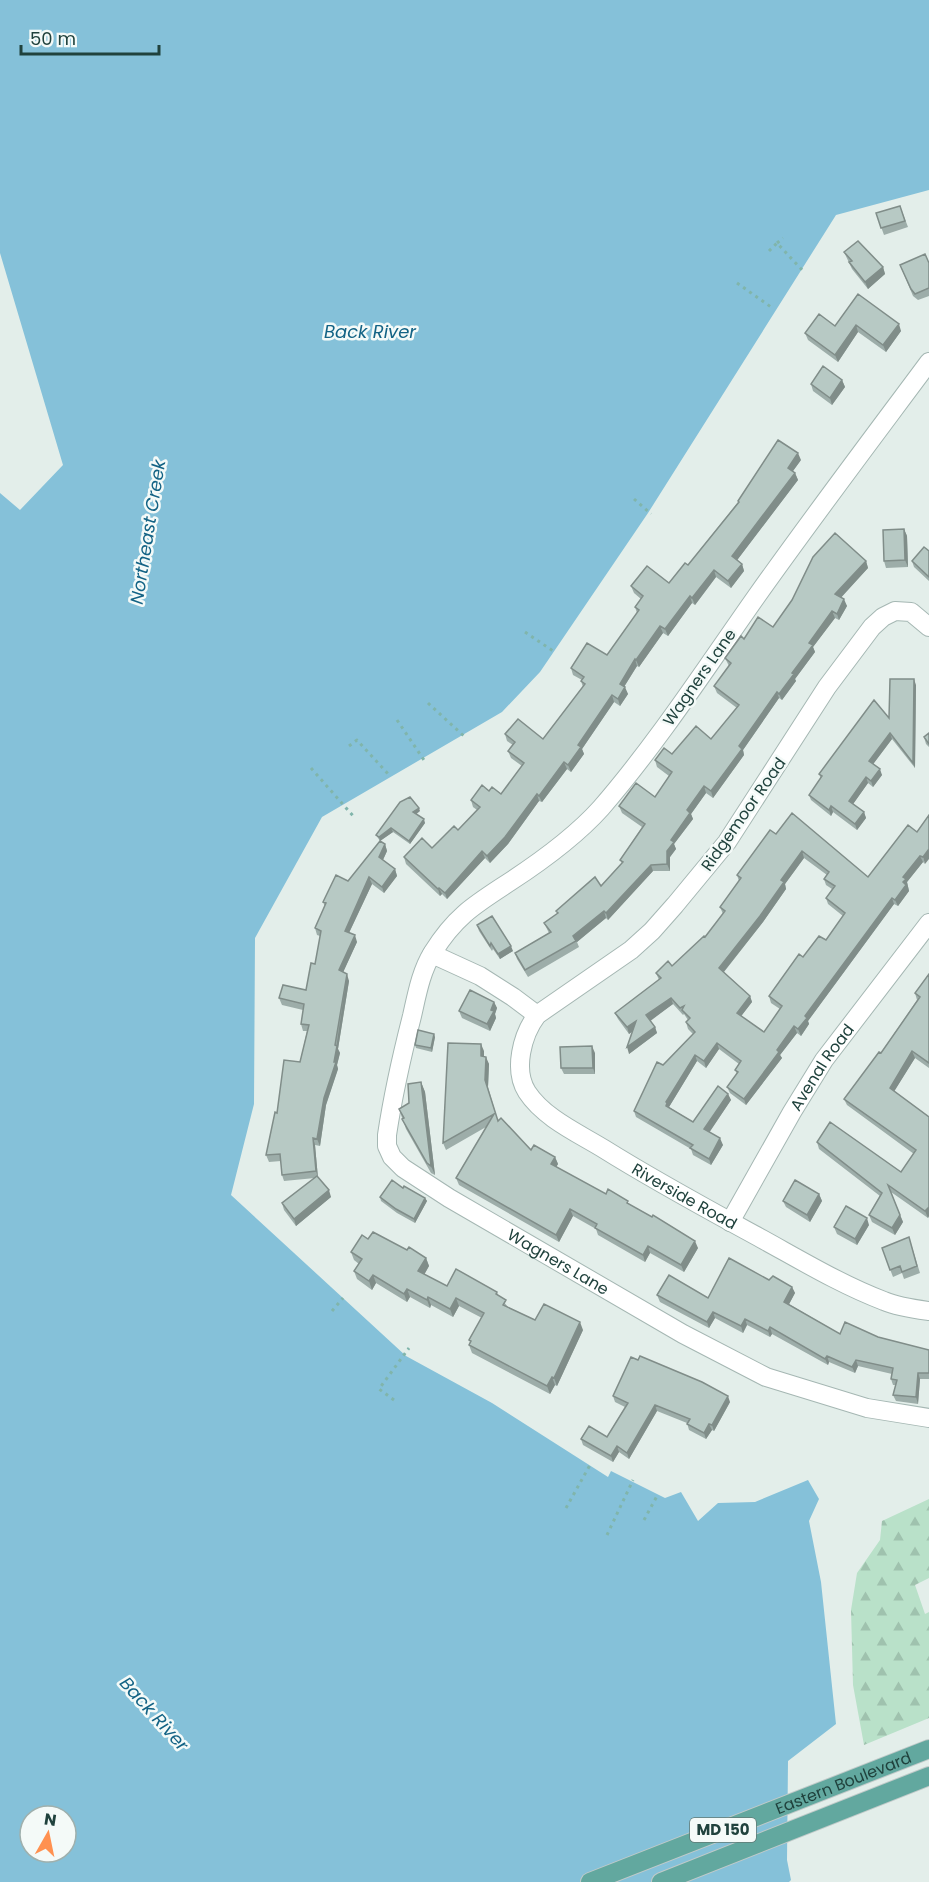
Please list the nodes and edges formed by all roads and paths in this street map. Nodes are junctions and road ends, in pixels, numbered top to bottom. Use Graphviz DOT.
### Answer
graph roads {
  1 [pos="783,238"];
  2 [pos="777,243"];
  3 [pos="769,251"];
  4 [pos="804,272"];
  5 [pos="737,283"];
  6 [pos="771,307"];
  7 [pos="929,362"];
  8 [pos="634,499"];
  9 [pos="651,514"];
  10 [pos="929,627"];
  11 [pos="525,632"];
  12 [pos="555,653"];
  13 [pos="428,703"];
  14 [pos="397,720"];
  15 [pos="466,738"];
  16 [pos="349,746"];
  17 [pos="426,763"];
  18 [pos="311,768"];
  19 [pos="389,775"];
  20 [pos="354,817"];
  21 [pos="929,923"];
  22 [pos="432,954"];
  23 [pos="537,1015"];
  24 [pos="730,1222"];
  25 [pos="343,1298"];
  26 [pos="332,1311"];
  27 [pos="929,1311"];
  28 [pos="409,1348"];
  29 [pos="394,1400"];
  30 [pos="929,1418"];
  31 [pos="590,1466"];
  32 [pos="633,1480"];
  33 [pos="657,1496"];
  34 [pos="566,1508"];
  35 [pos="644,1520"];
  36 [pos="607,1535"];
  37 [pos="929,1749"];
  38 [pos="927,1778"];
  39 [pos="590,1882"];
  40 [pos="661,1882"];
  1 -- 2 [label="path"];
  2 -- 3 [label="path"];
  2 -- 4 [label="path"];
  5 -- 6 [label="path"];
  7 -- 22 [label="street, Wagners Lane"];
  8 -- 9 [label="path"];
  10 -- 23 [label="street, Ridgemoor Road"];
  11 -- 12 [label="path"];
  13 -- 15 [label="path"];
  14 -- 17 [label="path"];
  16 -- 19 [label="path"];
  18 -- 20 [label="path"];
  21 -- 24 [label="street, Avenal Road"];
  22 -- 23 [label="street"];
  22 -- 30 [label="street, Wagners Lane"];
  23 -- 24 [label="street, Riverside Road"];
  24 -- 27 [label="street, Riverside Road"];
  25 -- 26 [label="path"];
  28 -- 29 [label="path"];
  31 -- 34 [label="path"];
  32 -- 36 [label="path"];
  33 -- 35 [label="path"];
  37 -- 39 [label="main road, Eastern Boulevard / MD 150"];
  38 -- 40 [label="main road, Eastern Boulevard / MD 150"];
}
